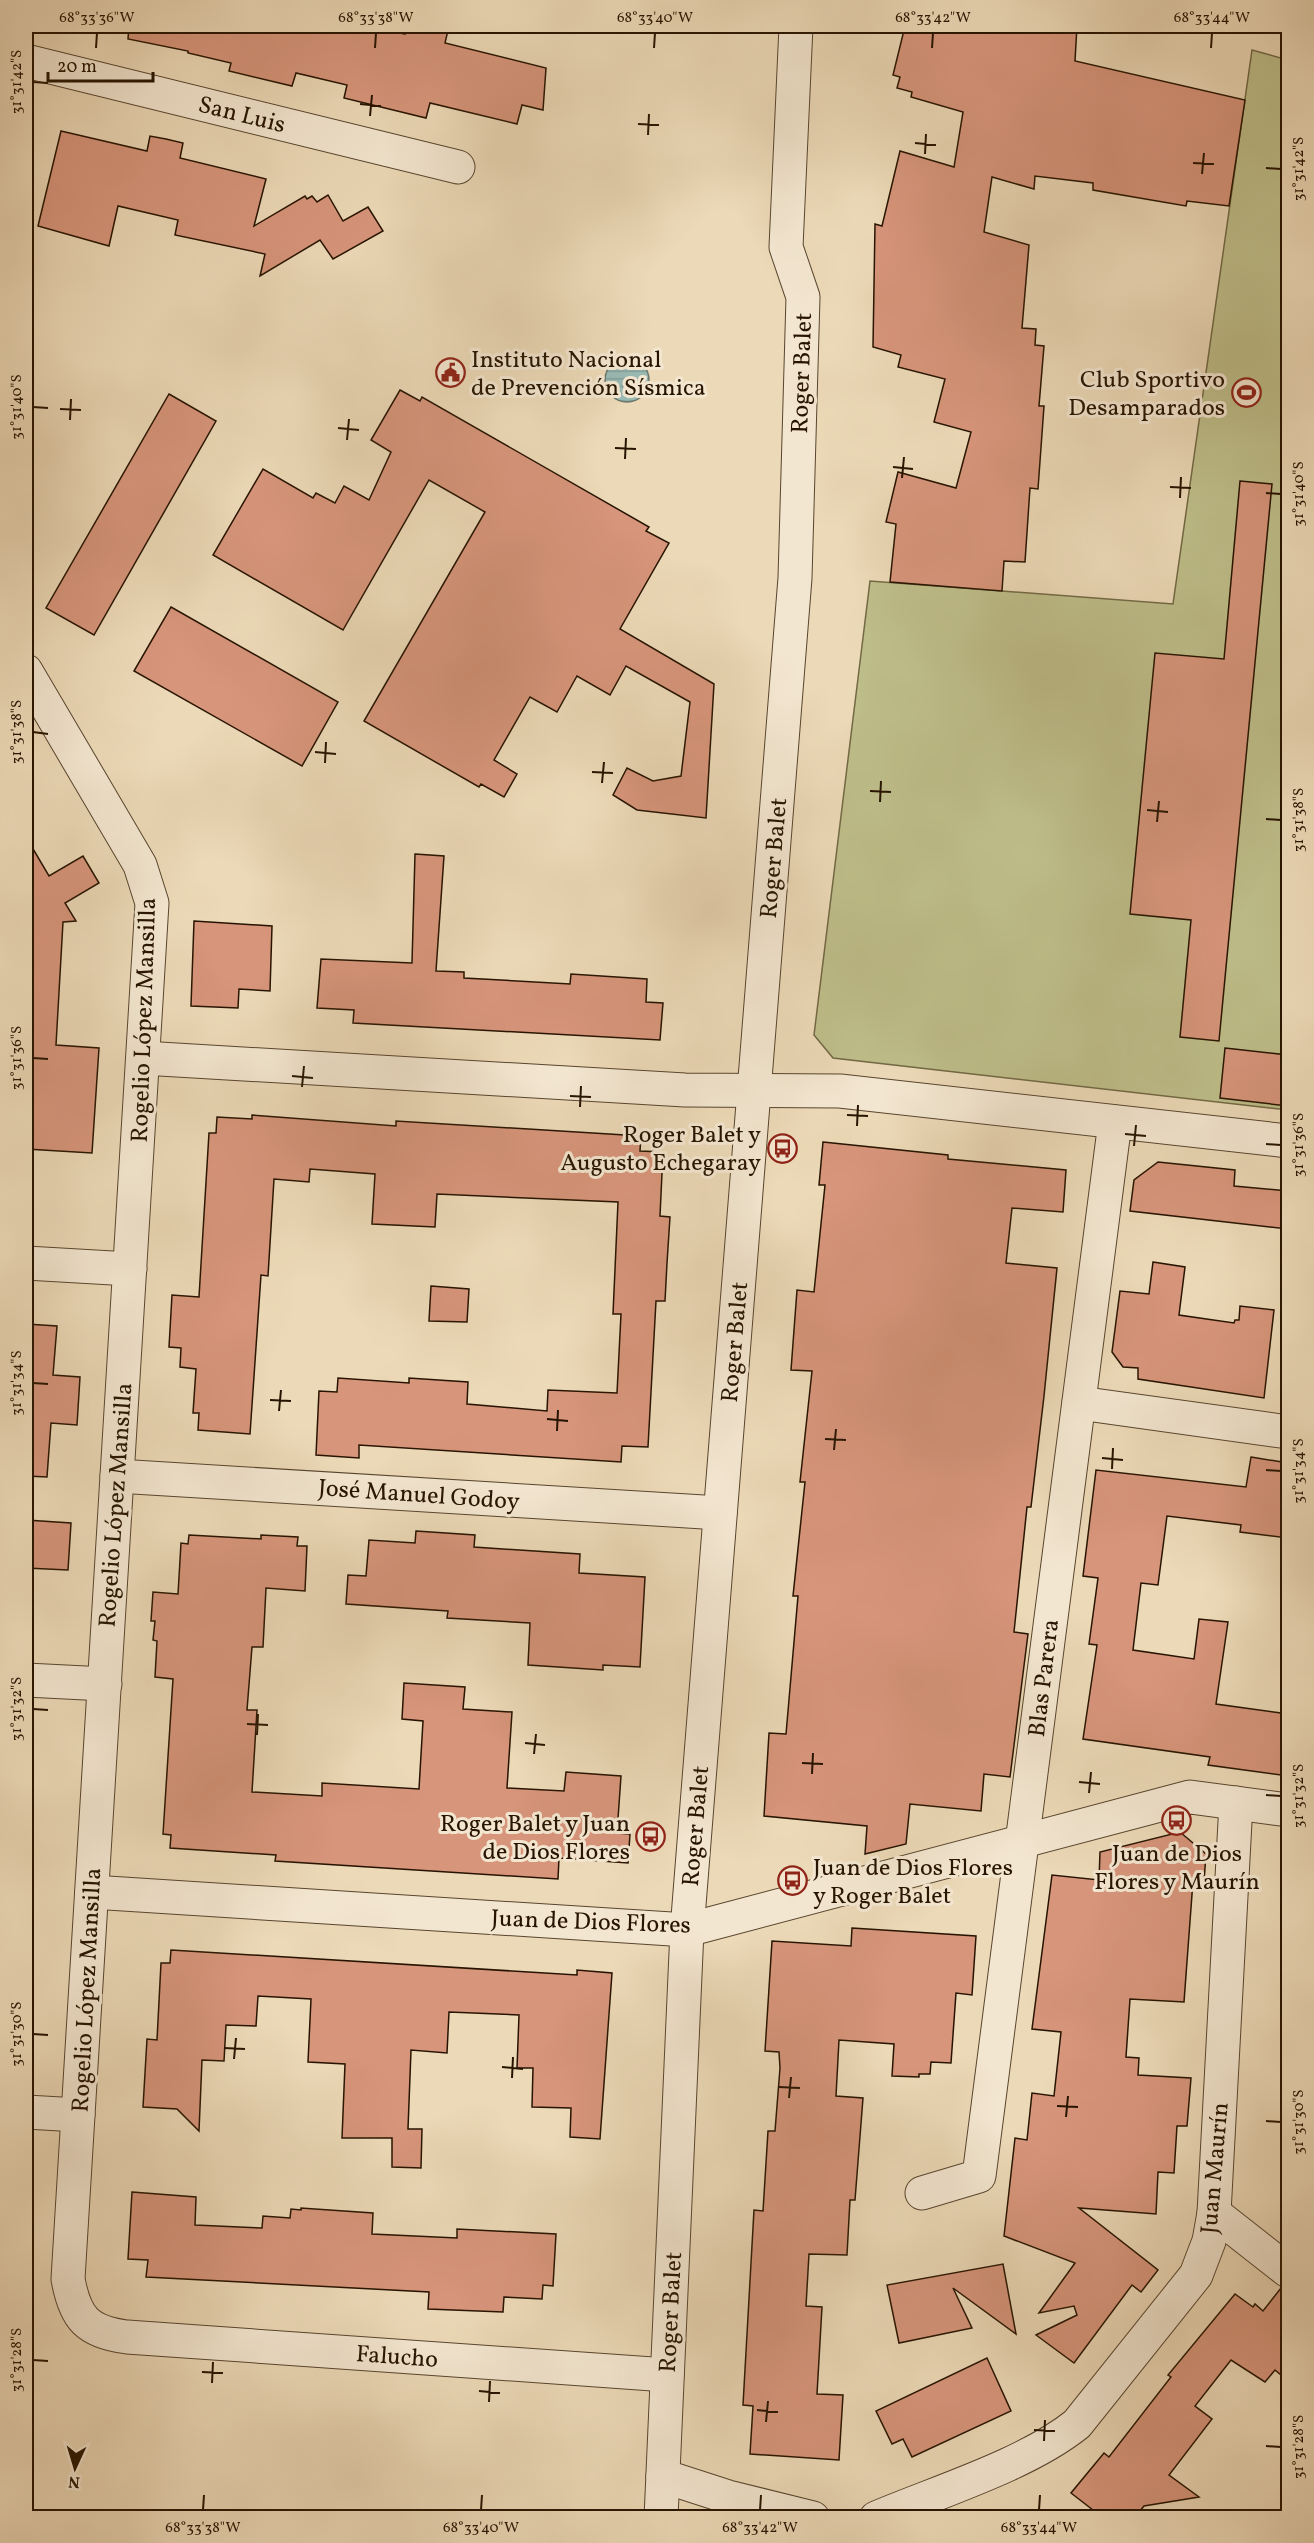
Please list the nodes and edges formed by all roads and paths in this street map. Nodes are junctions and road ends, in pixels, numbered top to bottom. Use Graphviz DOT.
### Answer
graph roads {
  1 [pos="796,26"];
  2 [pos="26,61"];
  3 [pos="458,166"];
  4 [pos="26,671"];
  5 [pos="143,1058"];
  6 [pos="754,1091"];
  7 [pos="1115,1122"];
  8 [pos="1288,1141"];
  9 [pos="26,1263"];
  10 [pos="130,1269"];
  11 [pos="1079,1403"];
  12 [pos="1288,1432"];
  13 [pos="117,1476"];
  14 [pos="720,1513"];
  15 [pos="26,1680"];
  16 [pos="105,1684"];
  17 [pos="1236,1803"];
  18 [pos="1288,1810"];
  19 [pos="1023,1840"];
  20 [pos="92,1892"];
  21 [pos="687,1930"];
  22 [pos="26,2112"];
  23 [pos="78,2115"];
  24 [pos="922,2193"];
  25 [pos="1214,2213"];
  26 [pos="1288,2271"];
  27 [pos="127,2337"];
  28 [pos="667,2375"];
  29 [pos="663,2476"];
  30 [pos="661,2517"];
  31 [pos="813,2517"];
  32 [pos="876,2517"];
  1 -- 6 [label="street, Roger Balet"];
  2 -- 3 [label="street, San Luis"];
  4 -- 5 [label="street, Rogelio López Mansilla"];
  5 -- 6 [label="street"];
  5 -- 10 [label="street, Rogelio López Mansilla"];
  6 -- 7 [label="street"];
  6 -- 14 [label="street, Roger Balet"];
  7 -- 8 [label="street"];
  7 -- 11 [label="street, Blas Parera"];
  9 -- 10 [label="street"];
  10 -- 13 [label="street, Rogelio López Mansilla"];
  11 -- 12 [label="street"];
  11 -- 19 [label="street, Blas Parera"];
  13 -- 14 [label="street, José Manuel Godoy"];
  13 -- 16 [label="street, Rogelio López Mansilla"];
  14 -- 21 [label="street, Roger Balet"];
  15 -- 16 [label="street"];
  16 -- 20 [label="street, Rogelio López Mansilla"];
  17 -- 18 [label="street, Juan de Dios Flores"];
  17 -- 19 [label="street, Juan de Dios Flores"];
  17 -- 25 [label="street, Juan Maurín"];
  19 -- 21 [label="street, Juan de Dios Flores"];
  19 -- 24 [label="street, Blas Parera"];
  20 -- 21 [label="street, Juan de Dios Flores"];
  20 -- 23 [label="street, Rogelio López Mansilla"];
  21 -- 28 [label="street, Roger Balet"];
  22 -- 23 [label="street"];
  23 -- 27 [label="street, Rogelio López Mansilla"];
  25 -- 26 [label="street"];
  25 -- 32 [label="street, Juan Maurín"];
  27 -- 28 [label="street, Falucho"];
  28 -- 29 [label="street, Roger Balet"];
  29 -- 30 [label="street, Roger Balet"];
  29 -- 31 [label="street"];
}
